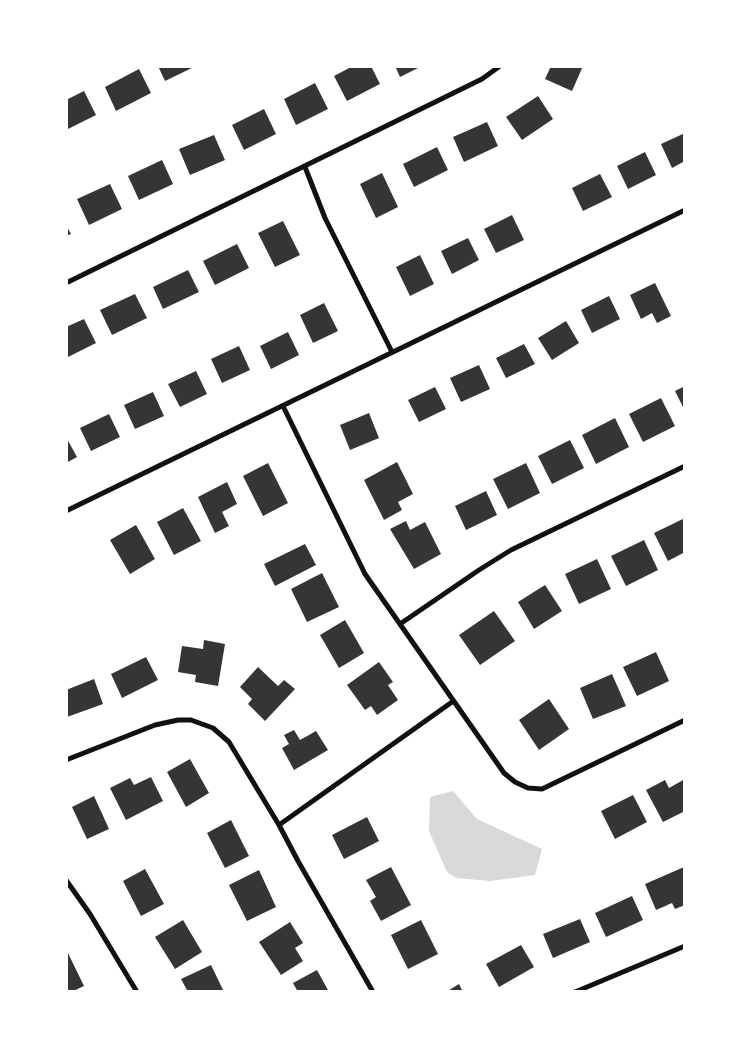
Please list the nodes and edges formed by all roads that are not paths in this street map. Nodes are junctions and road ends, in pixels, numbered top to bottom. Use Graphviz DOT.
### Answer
graph roads {
  1 [pos="500,66"];
  2 [pos="305,167"];
  3 [pos="685,210"];
  4 [pos="66,283"];
  5 [pos="392,352"];
  6 [pos="284,406"];
  7 [pos="685,466"];
  8 [pos="66,511"];
  9 [pos="400,624"];
  10 [pos="452,702"];
  11 [pos="685,720"];
  12 [pos="66,760"];
  13 [pos="279,825"];
  14 [pos="66,880"];
  15 [pos="685,946"];
  16 [pos="137,992"];
  17 [pos="373,992"];
  18 [pos="575,992"];
  1 -- 2 [label="street"];
  2 -- 4 [label="street"];
  2 -- 5 [label="street"];
  3 -- 5 [label="street"];
  5 -- 6 [label="street"];
  6 -- 8 [label="street"];
  6 -- 9 [label="street"];
  7 -- 9 [label="street"];
  9 -- 10 [label="street"];
  10 -- 11 [label="street"];
  10 -- 13 [label="street"];
  12 -- 13 [label="street"];
  13 -- 17 [label="street"];
  14 -- 16 [label="street"];
  15 -- 18 [label="street"];
}
